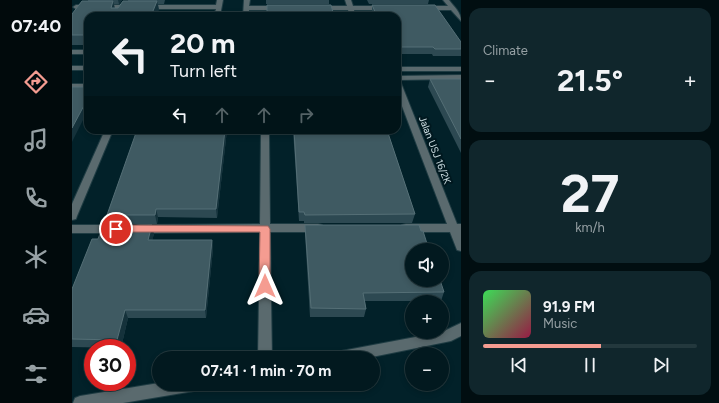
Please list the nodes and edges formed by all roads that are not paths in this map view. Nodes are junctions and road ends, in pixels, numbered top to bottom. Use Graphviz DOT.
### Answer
graph roads {
  1 [pos="82,0"];
  2 [pos="126,0"];
  3 [pos="172,0"];
  4 [pos="205,0"];
  5 [pos="220,0"];
  6 [pos="247,0"];
  7 [pos="348,0"];
  8 [pos="446,0"];
  9 [pos="219,7"];
  10 [pos="247,8"];
  11 [pos="287,8"];
  12 [pos="313,8"];
  13 [pos="350,8"];
  14 [pos="391,8"];
  15 [pos="421,8"];
  16 [pos="453,8"];
  17 [pos="121,9"];
  18 [pos="169,9"];
  19 [pos="203,9"];
  20 [pos="74,10"];
  21 [pos="218,12"];
  22 [pos="246,12"];
  23 [pos="352,12"];
  24 [pos="461,19"];
  25 [pos="72,52"];
  26 [pos="84,52"];
  27 [pos="72,68"];
  28 [pos="84,68"];
  29 [pos="401,68"];
  30 [pos="461,69"];
  31 [pos="461,77"];
  32 [pos="401,78"];
  33 [pos="72,86"];
  34 [pos="84,86"];
  35 [pos="401,94"];
  36 [pos="107,134"];
  37 [pos="265,134"];
  38 [pos="72,216"];
  39 [pos="328,228"];
  40 [pos="399,228"];
  41 [pos="457,228"];
  42 [pos="72,229"];
  43 [pos="265,229"];
  44 [pos="461,247"];
  45 [pos="461,329"];
  46 [pos="265,351"];
  47 [pos="371,351"];
  48 [pos="152,391"];
  49 [pos="80,403"];
  1 -- 20 [label="street"];
  2 -- 17 [label="street"];
  3 -- 18 [label="street"];
  4 -- 19 [label="street"];
  5 -- 9 [label="street"];
  6 -- 10 [label="street"];
  7 -- 13 [label="street"];
  8 -- 16 [label="street"];
  9 -- 19 [label="street"];
  9 -- 21 [label="street"];
  10 -- 11 [label="street"];
  10 -- 22 [label="street"];
  12 -- 13 [label="street"];
  13 -- 14 [label="street"];
  13 -- 23 [label="street"];
  15 -- 16 [label="street"];
  16 -- 24 [label="street"];
  17 -- 18 [label="street"];
  17 -- 20 [label="street"];
  18 -- 19 [label="street"];
  25 -- 26 [label="street"];
  27 -- 28 [label="street"];
  29 -- 30 [label="street"];
  31 -- 32 [label="street"];
  33 -- 34 [label="street"];
  35 -- 41 [label="street, Jalan USJ 16/2K"];
  36 -- 38 [label="street"];
  37 -- 43 [label="street"];
  39 -- 43 [label="street"];
  40 -- 41 [label="street"];
  41 -- 44 [label="street, Jalan USJ 16/2K"];
  42 -- 43 [label="street"];
  43 -- 46 [label="street"];
  45 -- 47 [label="street"];
  48 -- 49 [label="street"];
}
